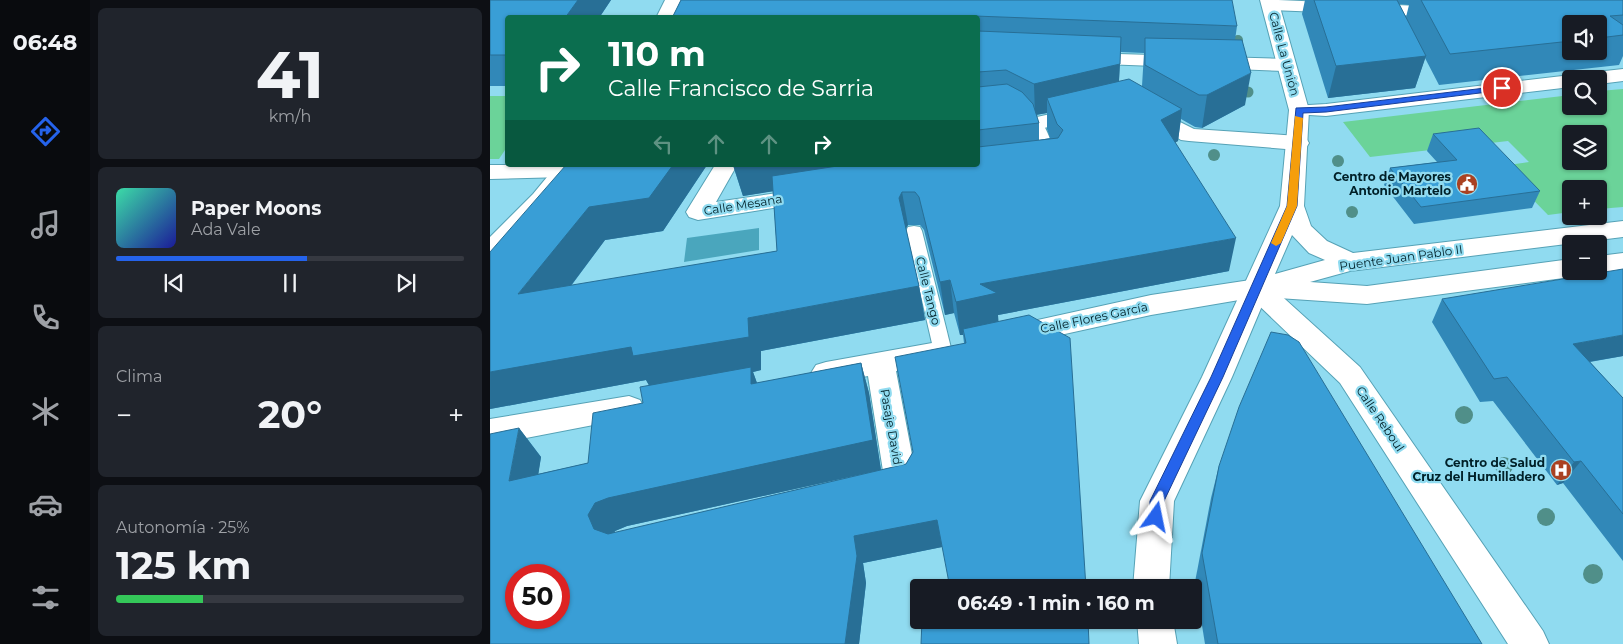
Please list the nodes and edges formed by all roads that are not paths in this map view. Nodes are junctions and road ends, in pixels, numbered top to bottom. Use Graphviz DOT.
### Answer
graph roads {
  1 [pos="674,0"];
  2 [pos="1270,3"];
  3 [pos="1389,9"];
  4 [pos="1452,9"];
  5 [pos="666,15"];
  6 [pos="1398,27"];
  7 [pos="1065,58"];
  8 [pos="1285,65"];
  9 [pos="1623,75"];
  10 [pos="1607,77"];
  11 [pos="1562,80"];
  12 [pos="1130,81"];
  13 [pos="1102,108"];
  14 [pos="1008,109"];
  15 [pos="1299,110"];
  16 [pos="1036,124"];
  17 [pos="1298,143"];
  18 [pos="1041,164"];
  19 [pos="567,167"];
  20 [pos="725,167"];
  21 [pos="490,172"];
  22 [pos="832,192"];
  23 [pos="1292,206"];
  24 [pos="1623,229"];
  25 [pos="914,231"];
  26 [pos="490,252"];
  27 [pos="1350,262"];
  28 [pos="1623,262"];
  29 [pos="1607,264"];
  30 [pos="1562,269"];
  31 [pos="1257,288"];
  32 [pos="943,352"];
  33 [pos="880,363"];
  34 [pos="802,377"];
  35 [pos="656,403"];
  36 [pos="490,432"];
  37 [pos="854,492"];
  38 [pos="1152,579"];
  39 [pos="1156,629"];
  40 [pos="1158,644"];
  41 [pos="1530,644"];
  1 -- 5 [label="street"];
  2 -- 3 [label="street"];
  2 -- 8 [label="street, Calle La Unión"];
  3 -- 4 [label="street"];
  3 -- 6 [label="street"];
  7 -- 12 [label="street"];
  8 -- 12 [label="street"];
  8 -- 15 [label="street, Calle La Unión"];
  9 -- 10 [label="street"];
  11 -- 15 [label="street"];
  12 -- 17 [label="street"];
  13 -- 16 [label="street"];
  14 -- 16 [label="lane"];
  15 -- 17 [label="street, Calle La Unión"];
  16 -- 18 [label="lane"];
  17 -- 23 [label="street, Calle La Unión"];
  19 -- 21 [label="street"];
  19 -- 26 [label="street"];
  20 -- 22 [label="street, Calle Mesana"];
  23 -- 27 [label="street"];
  23 -- 31 [label="street, Calle La Unión"];
  24 -- 27 [label="street, Puente Juan Pablo II"];
  25 -- 32 [label="lane, Calle Tango"];
  27 -- 31 [label="street, Puente Juan Pablo II"];
  28 -- 29 [label="street"];
  30 -- 31 [label="street"];
  31 -- 32 [label="street, Calle Flores García"];
  31 -- 38 [label="street, Calle La Unión"];
  31 -- 41 [label="street, Calle Reboul"];
  32 -- 33 [label="street, Calle Flores García"];
  33 -- 34 [label="street, Calle Flores García"];
  33 -- 37 [label="street, Pasaje David"];
  35 -- 36 [label="street"];
  39 -- 40 [label="street"];
}
